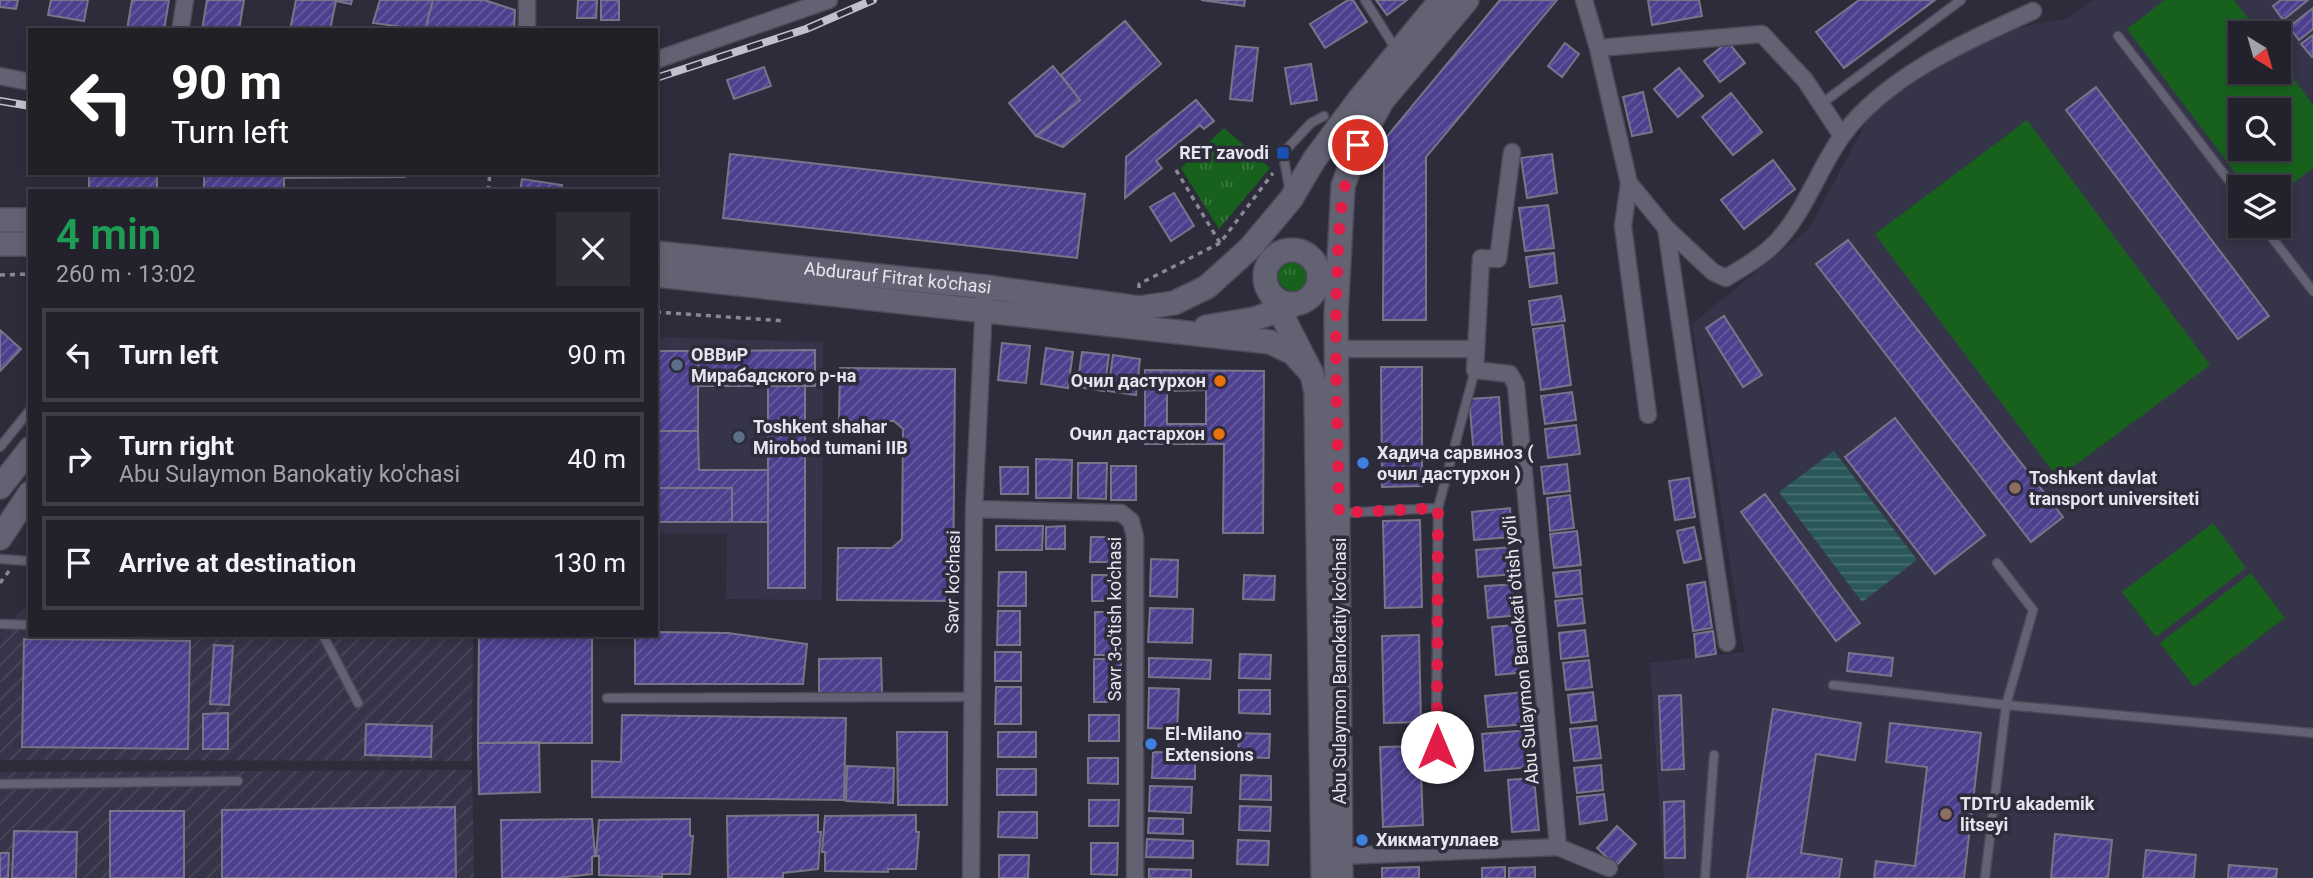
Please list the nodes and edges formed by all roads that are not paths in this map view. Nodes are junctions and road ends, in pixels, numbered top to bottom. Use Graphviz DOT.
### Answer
graph roads {
  1 [pos="185,0"];
  2 [pos="829,0"];
  3 [pos="1365,0"];
  4 [pos="1467,0"];
  5 [pos="1584,0"];
  6 [pos="1961,0"];
  7 [pos="523,1"];
  8 [pos="1439,1"];
  9 [pos="2034,11"];
  10 [pos="181,26"];
  11 [pos="527,28"];
  12 [pos="2118,36"];
  13 [pos="1598,48"];
  14 [pos="1398,52"];
  15 [pos="658,59"];
  16 [pos="0,76"];
  17 [pos="28,82"];
  18 [pos="1821,104"];
  19 [pos="1324,116"];
  20 [pos="1842,136"];
  21 [pos="1512,152"];
  22 [pos="2228,179"];
  23 [pos="1629,183"];
  24 [pos="1291,199"];
  25 [pos="0,220"];
  26 [pos="28,220"];
  27 [pos="1666,228"];
  28 [pos="1339,229"];
  29 [pos="2272,238"];
  30 [pos="0,244"];
  31 [pos="28,244"];
  32 [pos="658,253"];
  33 [pos="1273,258"];
  34 [pos="1226,272"];
  35 [pos="658,275"];
  36 [pos="1319,279"];
  37 [pos="986,287"];
  38 [pos="2313,291"];
  39 [pos="1283,302"];
  40 [pos="984,311"];
  41 [pos="1336,315"];
  42 [pos="1138,318"];
  43 [pos="1336,349"];
  44 [pos="1475,349"];
  45 [pos="1475,370"];
  46 [pos="1312,374"];
  47 [pos="28,412"];
  48 [pos="1648,415"];
  49 [pos="0,447"];
  50 [pos="28,452"];
  51 [pos="0,487"];
  52 [pos="28,496"];
  53 [pos="1438,508"];
  54 [pos="974,509"];
  55 [pos="1339,513"];
  56 [pos="0,538"];
  57 [pos="0,559"];
  58 [pos="28,561"];
  59 [pos="1997,563"];
  60 [pos="0,624"];
  61 [pos="28,625"];
  62 [pos="324,637"];
  63 [pos="1727,643"];
  64 [pos="1833,685"];
  65 [pos="970,697"];
  66 [pos="607,698"];
  67 [pos="358,703"];
  68 [pos="2006,705"];
  69 [pos="2313,733"];
  70 [pos="1714,755"];
  71 [pos="1436,774"];
  72 [pos="238,781"];
  73 [pos="0,784"];
  74 [pos="1558,847"];
  75 [pos="1341,867"];
  76 [pos="1609,868"];
  77 [pos="971,878"];
  78 [pos="1135,878"];
  79 [pos="1323,878"];
  80 [pos="1705,878"];
  81 [pos="1984,878"];
  1 -- 10 [label="street"];
  2 -- 15 [label="street"];
  3 -- 14 [label="lane"];
  4 -- 28 [label="main road, Abu Sulaymon Banokatiy ko'chasi"];
  5 -- 13 [label="street"];
  6 -- 18 [label="lane"];
  7 -- 11 [label="street"];
  8 -- 14 [label="main road"];
  9 -- 20 [label="street"];
  12 -- 22 [label="lane"];
  13 -- 18 [label="street"];
  13 -- 23 [label="street"];
  14 -- 24 [label="main road"];
  16 -- 17 [label="street"];
  18 -- 20 [label="street"];
  19 -- 24 [label="lane"];
  20 -- 27 [label="street"];
  21 -- 44 [label="street"];
  23 -- 27 [label="street"];
  23 -- 48 [label="street"];
  24 -- 33 [label="main road"];
  24 -- 34 [label="main road"];
  25 -- 26 [label="main road"];
  27 -- 63 [label="street"];
  28 -- 36 [label="main road"];
  28 -- 41 [label="main road, Abu Sulaymon Banokatiy ko'chasi"];
  29 -- 38 [label="lane"];
  30 -- 31 [label="main road"];
  32 -- 37 [label="main road, Abdurauf Fitrat ko'chasi"];
  33 -- 34 [label="main road"];
  33 -- 36 [label="main road"];
  33 -- 39 [label="main road"];
  34 -- 42 [label="main road"];
  35 -- 40 [label="main road, Abdurauf Fitrat ko'chasi"];
  36 -- 39 [label="main road"];
  36 -- 41 [label="main road"];
  37 -- 40 [label="street, Savr ko'chasi"];
  37 -- 42 [label="main road, Abdurauf Fitrat ko'chasi"];
  39 -- 42 [label="main road, Abdurauf Fitrat ko'chasi"];
  39 -- 46 [label="main road, Abu Sulaymon Banokatiy ko'chasi"];
  40 -- 42 [label="main road, Abdurauf Fitrat ko'chasi"];
  40 -- 54 [label="street, Savr ko'chasi"];
  41 -- 43 [label="main road, Abu Sulaymon Banokatiy ko'chasi"];
  42 -- 46 [label="main road, Abdurauf Fitrat ko'chasi"];
  43 -- 44 [label="street"];
  43 -- 55 [label="main road, Abu Sulaymon Banokatiy ko'chasi"];
  44 -- 45 [label="street"];
  45 -- 53 [label="lane"];
  45 -- 74 [label="street, Abu Sulaymon Banokati o'tish yo'li"];
  46 -- 79 [label="main road, Abu Sulaymon Banokatiy ko'chasi"];
  47 -- 49 [label="lane"];
  50 -- 51 [label="main road"];
  52 -- 56 [label="main road"];
  53 -- 55 [label="lane"];
  53 -- 71 [label="lane"];
  54 -- 65 [label="street, Savr ko'chasi"];
  54 -- 78 [label="street, Savr 3-o'tish ko'chasi"];
  55 -- 75 [label="main road, Abu Sulaymon Banokatiy ko'chasi"];
  57 -- 58 [label="lane"];
  59 -- 68 [label="lane"];
  60 -- 61 [label="lane"];
  62 -- 67 [label="lane"];
  64 -- 68 [label="lane"];
  65 -- 66 [label="lane"];
  65 -- 77 [label="street, Savr ko'chasi"];
  68 -- 69 [label="lane"];
  68 -- 81 [label="lane"];
  70 -- 80 [label="lane"];
  72 -- 73 [label="lane"];
  74 -- 75 [label="street"];
  74 -- 76 [label="street"];
}
